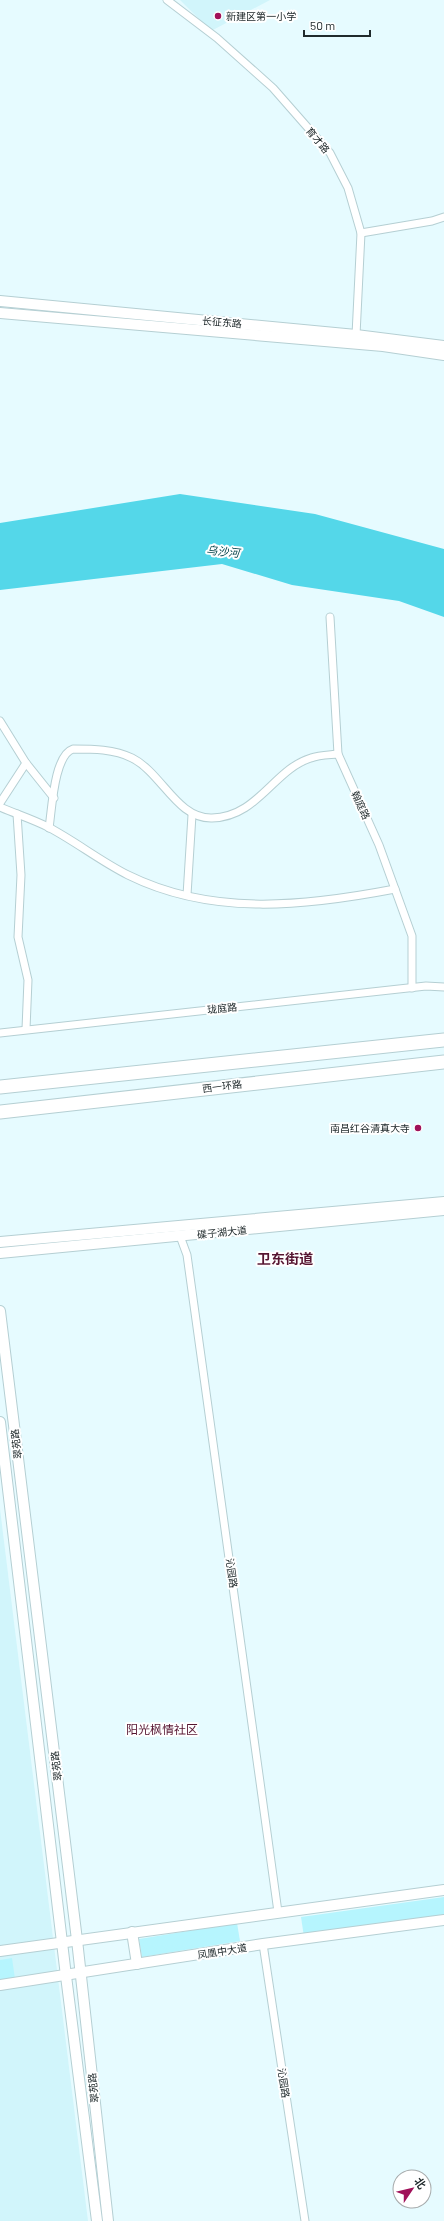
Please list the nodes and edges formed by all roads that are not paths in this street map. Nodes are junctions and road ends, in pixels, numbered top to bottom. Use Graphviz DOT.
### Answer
graph roads {
  1 [pos="167,0"];
  2 [pos="444,217"];
  3 [pos="361,233"];
  4 [pos="0,301"];
  5 [pos="0,313"];
  6 [pos="356,335"];
  7 [pos="444,346"];
  8 [pos="444,355"];
  9 [pos="330,617"];
  10 [pos="0,721"];
  11 [pos="338,754"];
  12 [pos="26,763"];
  13 [pos="54,798"];
  14 [pos="0,803"];
  15 [pos="0,807"];
  16 [pos="17,814"];
  17 [pos="192,815"];
  18 [pos="49,828"];
  19 [pos="395,889"];
  20 [pos="187,895"];
  21 [pos="444,987"];
  22 [pos="412,988"];
  23 [pos="26,1029"];
  24 [pos="0,1033"];
  25 [pos="444,1036"];
  26 [pos="444,1040"];
  27 [pos="416,1043"];
  28 [pos="444,1062"];
  29 [pos="0,1087"];
  30 [pos="0,1112"];
  31 [pos="444,1202"];
  32 [pos="444,1210"];
  33 [pos="180,1236"];
  34 [pos="0,1242"];
  35 [pos="0,1253"];
  36 [pos="0,1311"];
  37 [pos="0,1422"];
  38 [pos="444,1890"];
  39 [pos="278,1912"];
  40 [pos="444,1920"];
  41 [pos="132,1932"];
  42 [pos="77,1940"];
  43 [pos="62,1942"];
  44 [pos="263,1944"];
  45 [pos="0,1951"];
  46 [pos="137,1964"];
  47 [pos="80,1974"];
  48 [pos="66,1976"];
  49 [pos="0,1985"];
  50 [pos="97,2221"];
  51 [pos="108,2221"];
  52 [pos="305,2221"];
  1 -- 3 [label="street, 育才路"];
  2 -- 3 [label="street"];
  3 -- 6 [label="street, 育才路"];
  4 -- 6 [label="main road, 长征东路"];
  5 -- 8 [label="main road, 长征东路"];
  6 -- 7 [label="main road, 长征东路"];
  9 -- 11 [label="street, 翰庭路"];
  10 -- 12 [label="street"];
  11 -- 17 [label="street"];
  11 -- 19 [label="street, 翰庭路"];
  12 -- 13 [label="street"];
  12 -- 14 [label="street"];
  13 -- 17 [label="street"];
  13 -- 18 [label="street"];
  15 -- 16 [label="street"];
  16 -- 18 [label="street"];
  16 -- 23 [label="street"];
  17 -- 20 [label="street"];
  18 -- 20 [label="street"];
  19 -- 20 [label="street"];
  19 -- 22 [label="street, 翰庭路"];
  21 -- 22 [label="street, 珑庭路"];
  22 -- 23 [label="street, 珑庭路"];
  23 -- 24 [label="street, 珑庭路"];
  25 -- 27 [label="highway"];
  26 -- 27 [label="highway"];
  27 -- 29 [label="highway"];
  28 -- 30 [label="highway, 西一环路"];
  31 -- 34 [label="main road, 碟子湖大道"];
  32 -- 33 [label="main road, 碟子湖大道"];
  33 -- 35 [label="main road, 碟子湖大道"];
  33 -- 39 [label="street, 沁园路"];
  36 -- 42 [label="main road, 翠苑路"];
  37 -- 43 [label="main road, 翠苑路"];
  38 -- 39 [label="main road"];
  39 -- 41 [label="main road"];
  40 -- 44 [label="main road, 凤凰中大道"];
  41 -- 42 [label="main road"];
  41 -- 46 [label="main road"];
  42 -- 43 [label="main road"];
  42 -- 47 [label="main road, 翠苑路"];
  43 -- 45 [label="main road"];
  43 -- 48 [label="main road, 翠苑路"];
  44 -- 46 [label="main road, 凤凰中大道"];
  44 -- 52 [label="street, 沁园路"];
  46 -- 47 [label="main road, 凤凰中大道"];
  47 -- 48 [label="main road, 凤凰中大道"];
  47 -- 51 [label="main road, 翠苑路"];
  48 -- 49 [label="main road, 凤凰中大道"];
  48 -- 50 [label="main road, 翠苑路"];
}
